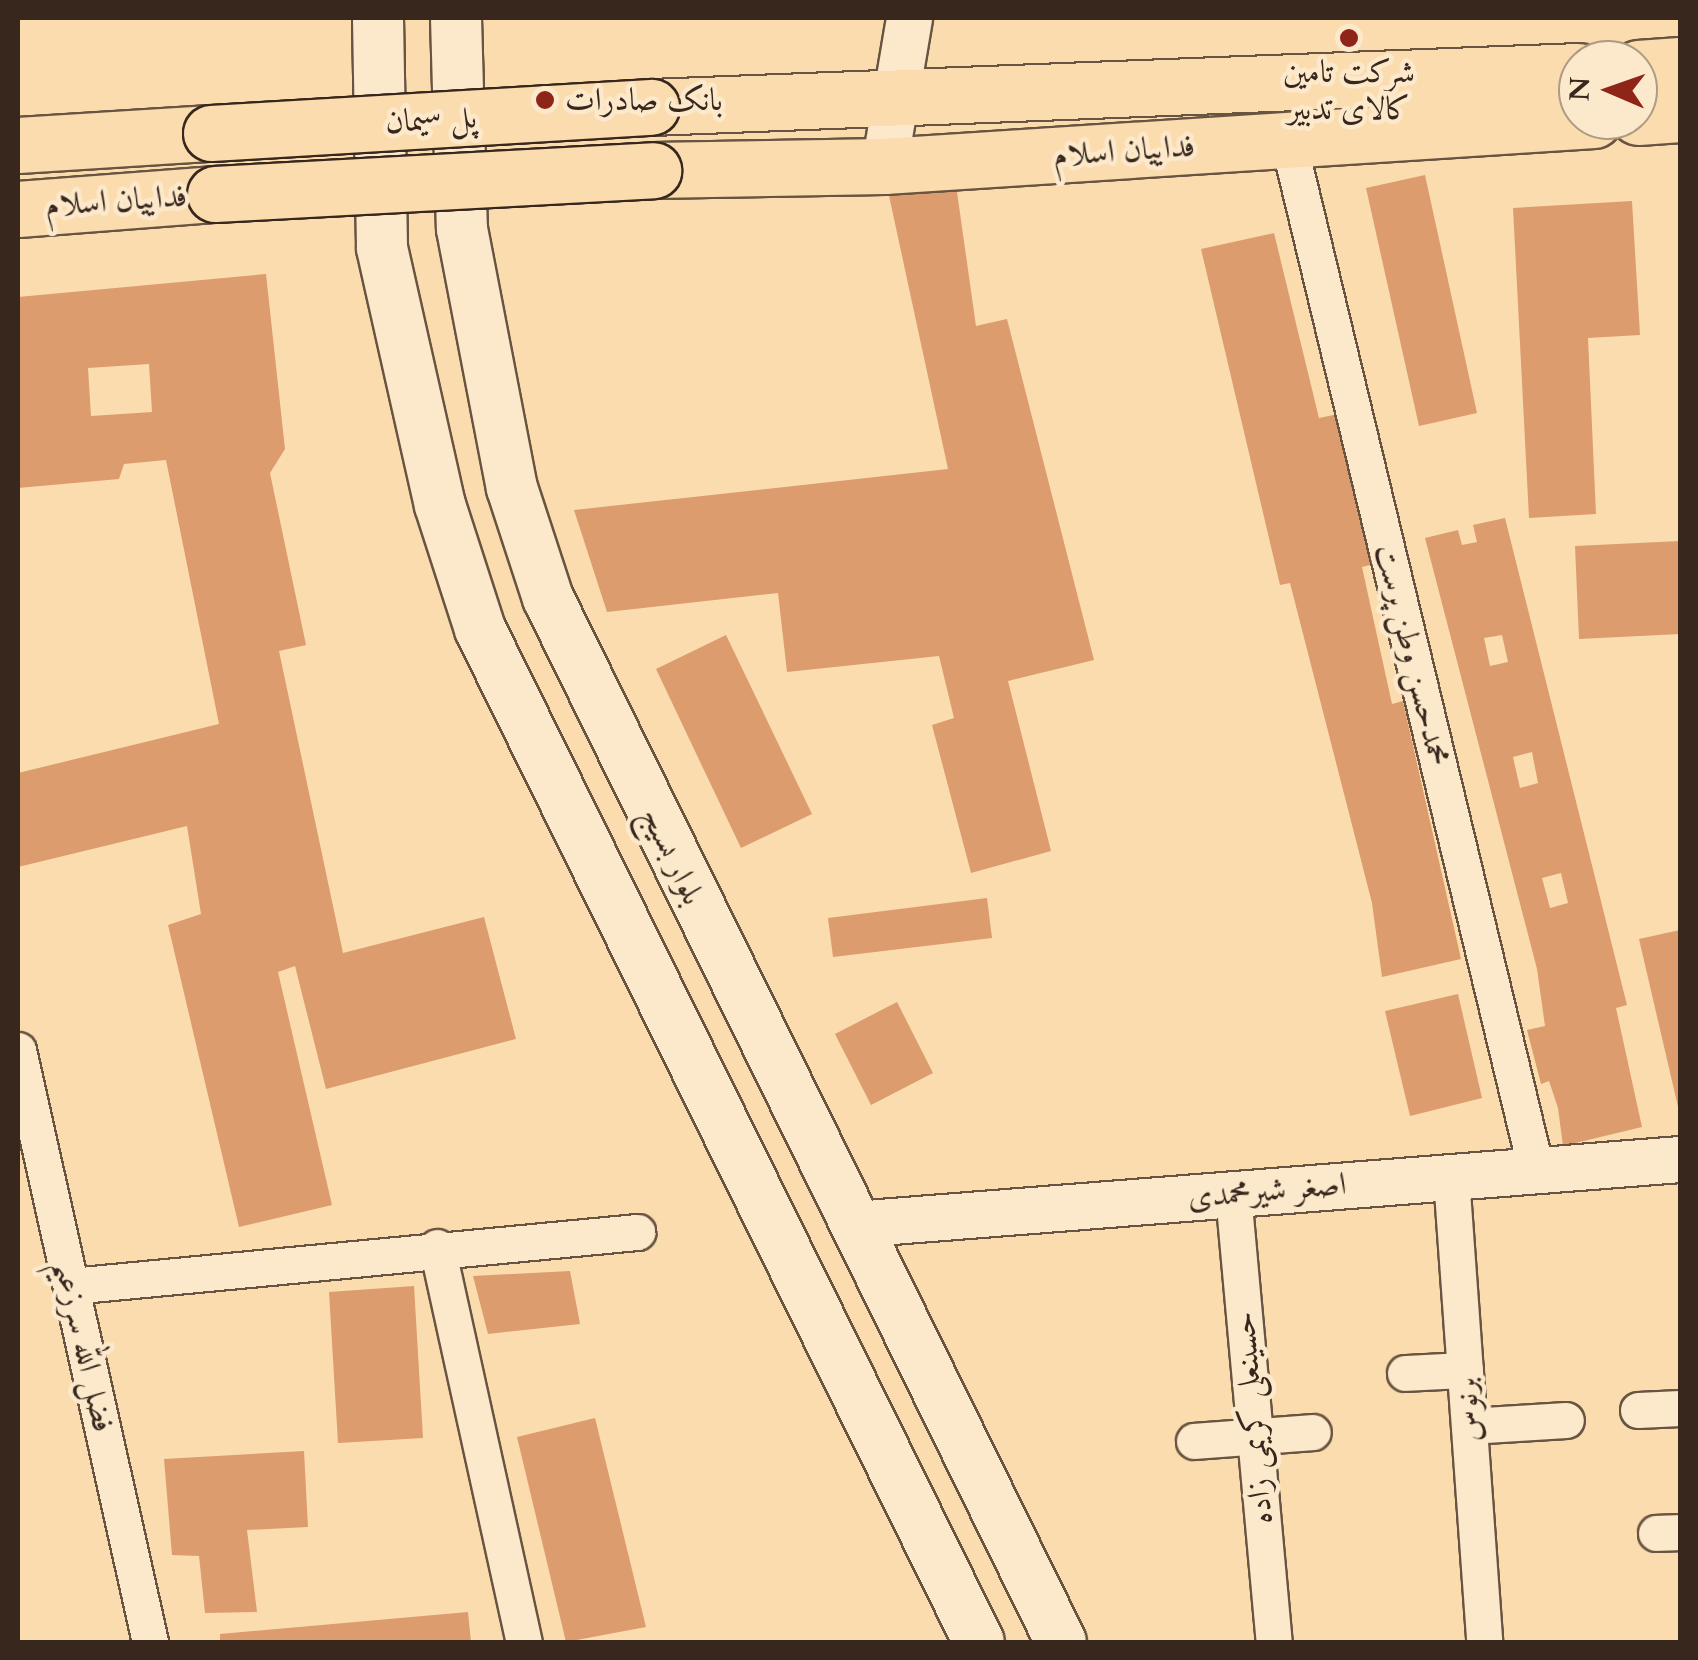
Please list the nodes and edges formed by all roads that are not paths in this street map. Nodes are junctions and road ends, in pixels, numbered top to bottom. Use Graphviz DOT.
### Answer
graph roads {
  1 [pos="378,18"];
  2 [pos="456,18"];
  3 [pos="909,18"];
  4 [pos="1558,72"];
  5 [pos="891,98"];
  6 [pos="650,107"];
  7 [pos="1558,122"];
  8 [pos="211,133"];
  9 [pos="1288,140"];
  10 [pos="18,144"];
  11 [pos="884,166"];
  12 [pos="653,170"];
  13 [pos="214,194"];
  14 [pos="18,209"];
  15 [pos="18,1050"];
  16 [pos="1680,1159"];
  17 [pos="1536,1170"];
  18 [pos="1451,1177"];
  19 [pos="1233,1194"];
  20 [pos="854,1224"];
  21 [pos="637,1232"];
  22 [pos="438,1247"];
  23 [pos="70,1286"];
  24 [pos="1465,1370"];
  25 [pos="1405,1373"];
  26 [pos="1680,1408"];
  27 [pos="1638,1410"];
  28 [pos="1566,1420"];
  29 [pos="1469,1426"];
  30 [pos="1314,1432"];
  31 [pos="1255,1438"];
  32 [pos="1194,1440"];
  33 [pos="150,1642"];
  34 [pos="524,1642"];
  35 [pos="979,1642"];
  36 [pos="1061,1642"];
  37 [pos="1274,1642"];
  38 [pos="1484,1642"];
  1 -- 35 [label="main road"];
  2 -- 20 [label="main road, بلوار بسیج"];
  3 -- 5 [label="street"];
  4 -- 5 [label="main road, فداییان اسلام"];
  5 -- 6 [label="main road, فداییان اسلام"];
  5 -- 11 [label="street"];
  6 -- 8 [label="main road, پل سیمان, bridge"];
  7 -- 9 [label="main road, فداییان اسلام"];
  8 -- 10 [label="main road, فداییان اسلام"];
  9 -- 11 [label="main road, فداییان اسلام"];
  9 -- 17 [label="street, محمدحسن وطن پرست"];
  11 -- 12 [label="main road, فداییان اسلام"];
  12 -- 13 [label="main road, پل سیمان, bridge"];
  13 -- 14 [label="main road, فداییان اسلام"];
  15 -- 23 [label="street, فضل الله سرزعیم"];
  16 -- 17 [label="street, اصغر شیرمحمدی"];
  17 -- 18 [label="street, اصغر شیرمحمدی"];
  18 -- 19 [label="street, اصغر شیرمحمدی"];
  18 -- 24 [label="street, برنوس"];
  19 -- 20 [label="street, اصغر شیرمحمدی"];
  19 -- 31 [label="street, حسینعلی کریمی زاده"];
  20 -- 36 [label="main road, بلوار بسیج"];
  21 -- 22 [label="street"];
  22 -- 23 [label="street"];
  22 -- 34 [label="street"];
  23 -- 33 [label="street, فضل الله سرزعیم"];
  24 -- 25 [label="street"];
  24 -- 29 [label="street, برنوس"];
  26 -- 27 [label="street"];
  28 -- 29 [label="street"];
  29 -- 38 [label="street, برنوس"];
  30 -- 31 [label="street"];
  31 -- 32 [label="street"];
  31 -- 37 [label="street, حسینعلی کریمی زاده"];
}
